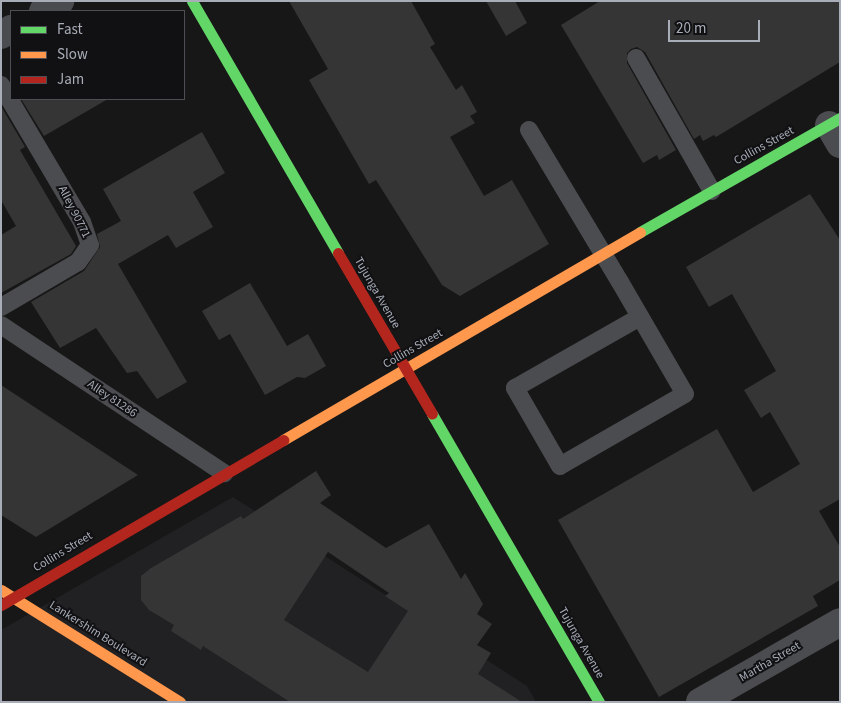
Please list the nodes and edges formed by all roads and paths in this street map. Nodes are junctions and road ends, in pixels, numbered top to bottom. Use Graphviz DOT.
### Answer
graph roads {
  1 [pos="60,1"];
  2 [pos="192,1"];
  3 [pos="44,10"];
  4 [pos="636,58"];
  5 [pos="1,85"];
  6 [pos="836,129"];
  7 [pos="529,130"];
  8 [pos="712,191"];
  9 [pos="603,253"];
  10 [pos="1,307"];
  11 [pos="640,317"];
  12 [pos="1,325"];
  13 [pos="406,369"];
  14 [pos="224,473"];
  15 [pos="1,590"];
  16 [pos="14,598"];
  17 [pos="1,605"];
  18 [pos="840,622"];
  19 [pos="180,702"];
  20 [pos="599,702"];
  21 [pos="700,702"];
  1 -- 3 [label="street"];
  2 -- 13 [label="street, Tujunga Avenue"];
  4 -- 8 [label="lane"];
  5 -- 10 [label="lane, Alley 90771"];
  6 -- 8 [label="street, Collins Street"];
  7 -- 9 [label="lane"];
  8 -- 9 [label="street, Collins Street"];
  9 -- 11 [label="lane"];
  9 -- 13 [label="street, Collins Street"];
  11 -- 11 [label="lane"];
  12 -- 14 [label="lane, Alley 81286"];
  13 -- 14 [label="street, Collins Street"];
  13 -- 20 [label="street, Tujunga Avenue"];
  14 -- 16 [label="street, Collins Street"];
  15 -- 16 [label="street, Lankershim Boulevard"];
  16 -- 17 [label="street, Collins Street"];
  16 -- 19 [label="street, Lankershim Boulevard"];
  18 -- 21 [label="street, Martha Street"];
}
